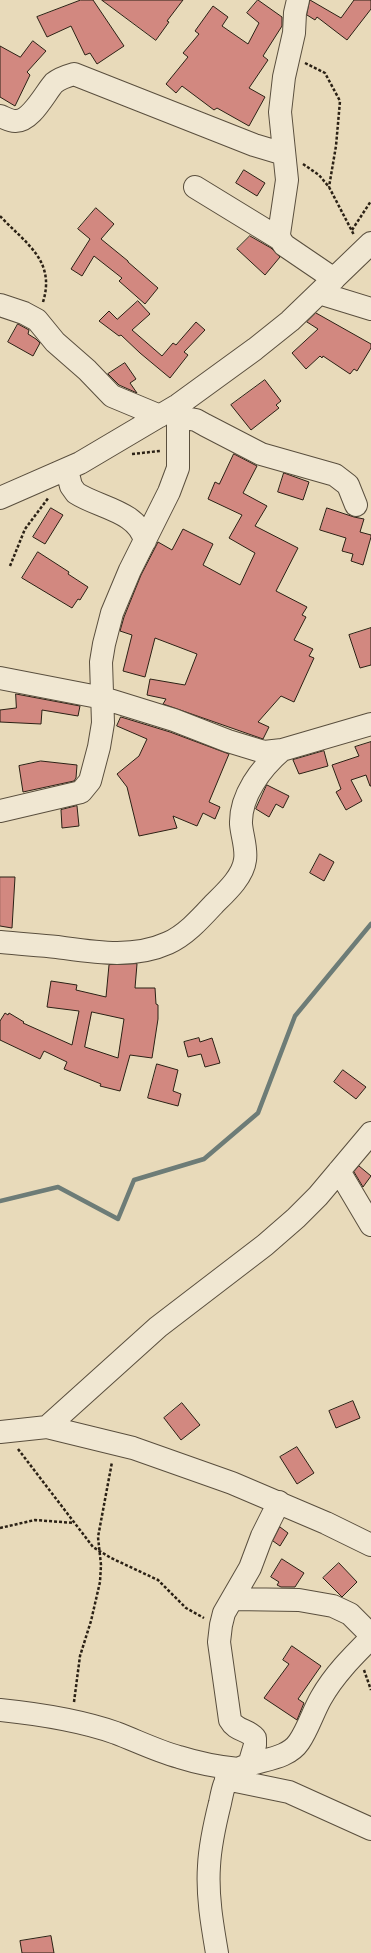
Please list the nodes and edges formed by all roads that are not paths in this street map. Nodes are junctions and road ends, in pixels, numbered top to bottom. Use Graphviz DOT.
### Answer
graph roads {
  1 [pos="298,0"];
  2 [pos="0,116"];
  3 [pos="284,154"];
  4 [pos="195,187"];
  5 [pos="280,239"];
  6 [pos="367,247"];
  7 [pos="326,286"];
  8 [pos="0,305"];
  9 [pos="371,309"];
  10 [pos="172,413"];
  11 [pos="68,473"];
  12 [pos="0,498"];
  13 [pos="356,505"];
  14 [pos="145,541"];
  15 [pos="0,678"];
  16 [pos="103,698"];
  17 [pos="371,724"];
  18 [pos="282,750"];
  19 [pos="0,811"];
  20 [pos="0,942"];
  21 [pos="371,1133"];
  22 [pos="339,1171"];
  23 [pos="371,1225"];
  24 [pos="47,1427"];
  25 [pos="3,1432"];
  26 [pos="279,1502"];
  27 [pos="371,1545"];
  28 [pos="233,1599"];
  29 [pos="371,1635"];
  30 [pos="371,1638"];
  31 [pos="0,1710"];
  32 [pos="238,1771"];
  33 [pos="371,1829"];
  34 [pos="217,1953"];
  1 -- 3 [label="street"];
  2 -- 3 [label="street"];
  3 -- 5 [label="street"];
  4 -- 5 [label="street"];
  5 -- 7 [label="street"];
  6 -- 7 [label="street"];
  7 -- 9 [label="street"];
  7 -- 10 [label="street"];
  8 -- 10 [label="street"];
  10 -- 11 [label="street"];
  10 -- 13 [label="street"];
  10 -- 14 [label="street"];
  11 -- 12 [label="street"];
  11 -- 14 [label="street"];
  14 -- 16 [label="street"];
  15 -- 16 [label="street"];
  16 -- 18 [label="street"];
  16 -- 19 [label="street"];
  17 -- 18 [label="street"];
  18 -- 20 [label="street"];
  21 -- 22 [label="street"];
  22 -- 23 [label="street"];
  22 -- 24 [label="street"];
  24 -- 25 [label="street"];
  24 -- 26 [label="street"];
  26 -- 27 [label="street"];
  26 -- 28 [label="street"];
  28 -- 29 [label="street"];
  28 -- 32 [label="street"];
  30 -- 32 [label="street"];
  31 -- 32 [label="street"];
  32 -- 33 [label="street"];
  32 -- 34 [label="street"];
}
